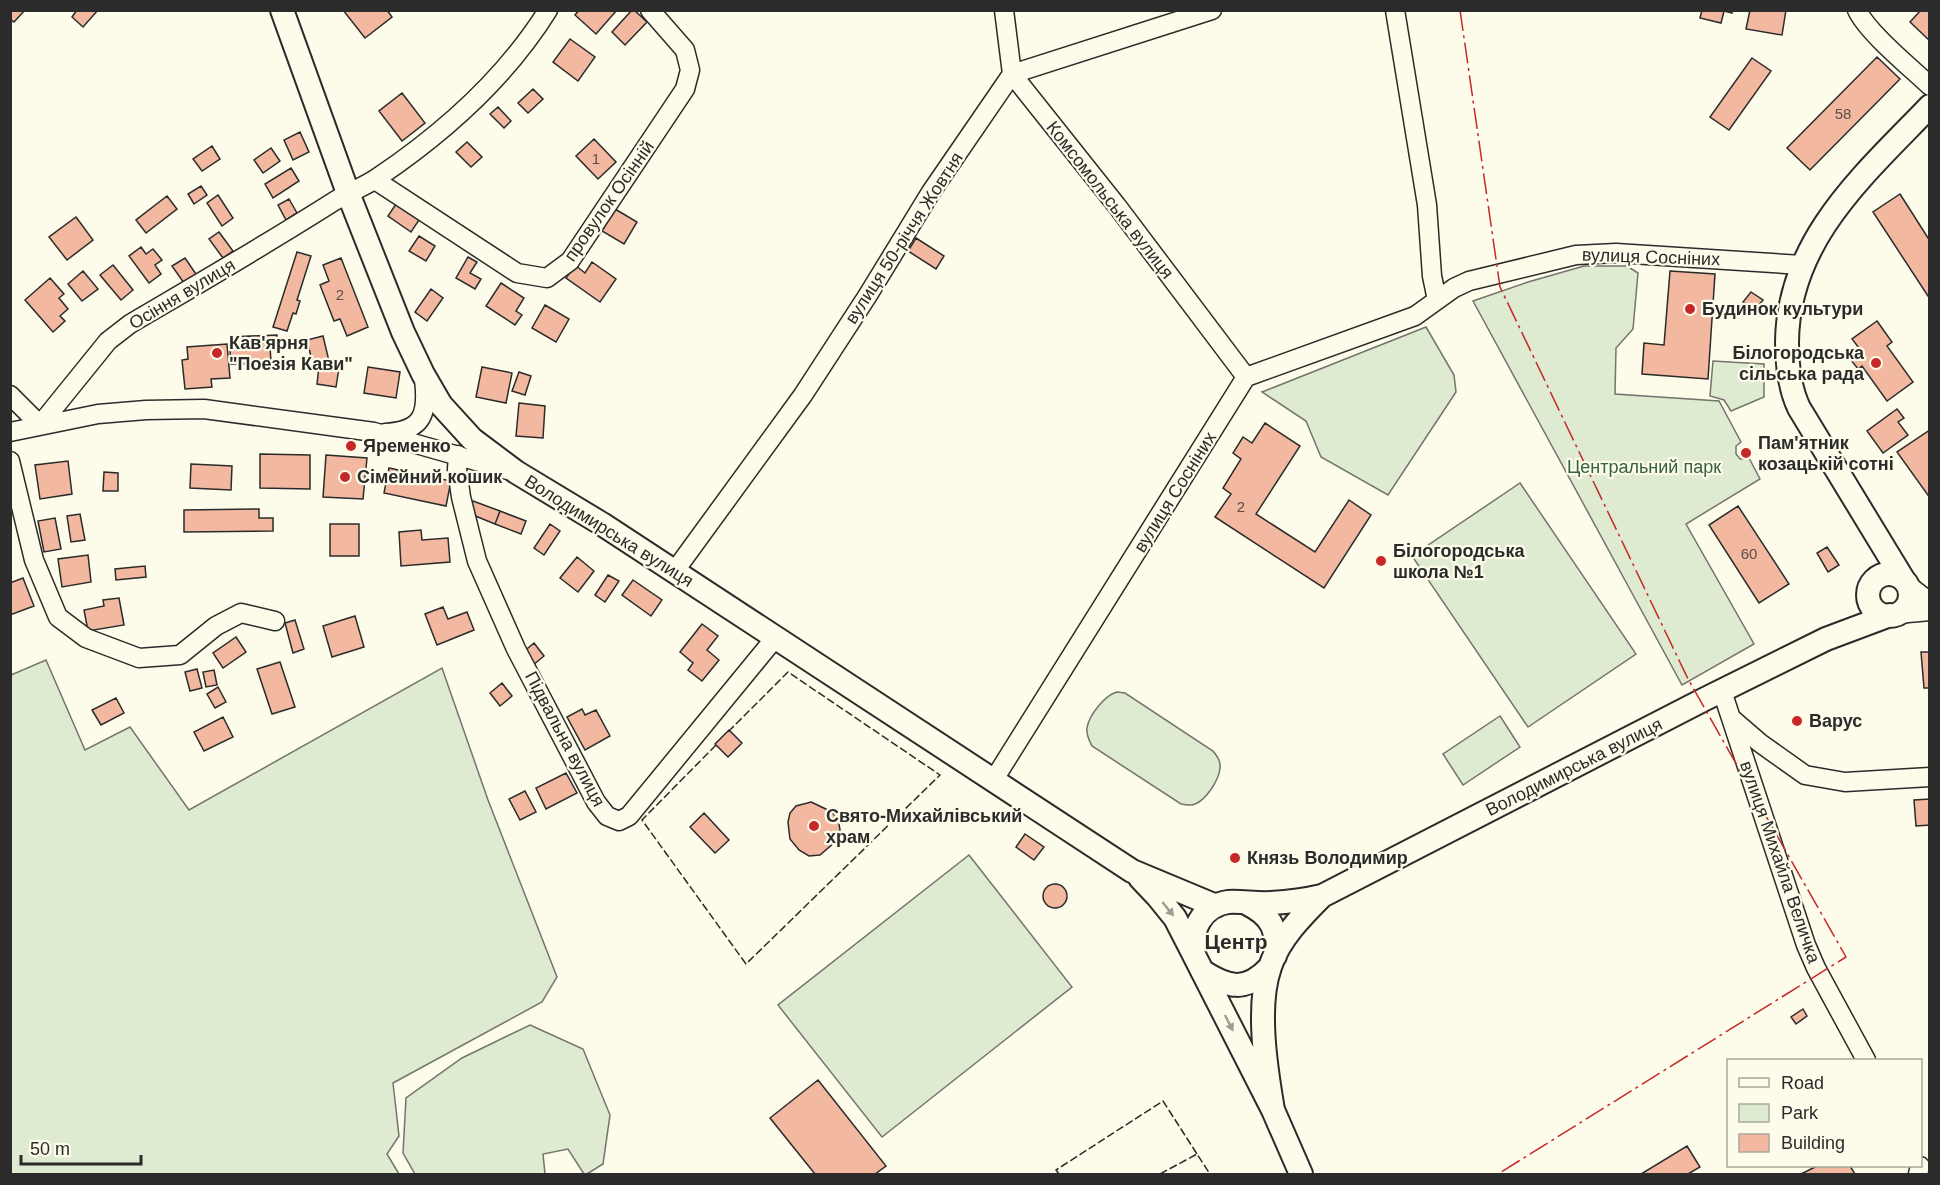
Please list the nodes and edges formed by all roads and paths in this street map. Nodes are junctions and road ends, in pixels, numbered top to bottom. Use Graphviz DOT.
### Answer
graph roads {
  1 [pos="282,10"];
  2 [pos="548,10"];
  3 [pos="650,10"];
  4 [pos="1004,10"];
  5 [pos="1212,10"];
  6 [pos="1395,10"];
  7 [pos="1857,10"];
  8 [pos="1012,74"];
  9 [pos="1929,86"];
  10 [pos="1929,106"];
  11 [pos="375,180"];
  12 [pos="348,192"];
  13 [pos="1802,265"];
  14 [pos="1437,300"];
  15 [pos="423,374"];
  16 [pos="1246,377"];
  17 [pos="10,395"];
  18 [pos="40,425"];
  19 [pos="10,432"];
  20 [pos="378,433"];
  21 [pos="458,455"];
  22 [pos="10,461"];
  23 [pos="516,472"];
  24 [pos="1875,531"];
  25 [pos="674,572"];
  26 [pos="1905,582"];
  27 [pos="1871,585"];
  28 [pos="1929,602"];
  29 [pos="1929,611"];
  30 [pos="1894,615"];
  31 [pos="275,621"];
  32 [pos="775,638"];
  33 [pos="1826,639"];
  34 [pos="1722,691"];
  35 [pos="1730,717"];
  36 [pos="1929,777"];
  37 [pos="993,781"];
  38 [pos="1132,871"];
  39 [pos="1322,896"];
  40 [pos="1248,904"];
  41 [pos="1216,906"];
  42 [pos="1272,962"];
  43 [pos="1198,963"];
  44 [pos="1865,1059"];
  45 [pos="1273,1110"];
  46 [pos="1301,1174"];
  1 -- 12 [label="main road"];
  2 -- 11 [label="street, Осіння вулиця"];
  3 -- 11 [label="street, провулок Осінній"];
  4 -- 8 [label="street"];
  5 -- 8 [label="street"];
  6 -- 14 [label="street"];
  7 -- 9 [label="street"];
  8 -- 16 [label="street, Комсомольська вулиця"];
  8 -- 25 [label="street, вулиця 50-річчя Жовтня"];
  10 -- 13 [label="main road"];
  11 -- 12 [label="street, Осіння вулиця"];
  12 -- 15 [label="main road"];
  12 -- 18 [label="street, Осіння вулиця"];
  13 -- 14 [label="street, вулиця Сосніних"];
  13 -- 24 [label="main road"];
  14 -- 16 [label="street, вулиця Сосніних"];
  15 -- 20 [label="street"];
  15 -- 23 [label="main road"];
  16 -- 37 [label="street, вулиця Сосніних"];
  17 -- 18 [label="street"];
  18 -- 19 [label="street, Володимирська вулиця"];
  18 -- 20 [label="street, Володимирська вулиця"];
  20 -- 21 [label="street, Володимирська вулиця"];
  21 -- 23 [label="street, Володимирська вулиця"];
  21 -- 32 [label="street, Підвальна вулиця"];
  22 -- 31 [label="street"];
  23 -- 25 [label="main road, Володимирська вулиця"];
  24 -- 26 [label="main road"];
  24 -- 27 [label="main road, Володимирська вулиця"];
  25 -- 32 [label="main road, Володимирська вулиця"];
  26 -- 27 [label="main road"];
  26 -- 28 [label="street"];
  26 -- 30 [label="main road"];
  27 -- 30 [label="main road"];
  27 -- 33 [label="main road, Володимирська вулиця"];
  29 -- 30 [label="street"];
  30 -- 33 [label="main road, Володимирська вулиця"];
  32 -- 37 [label="main road, Володимирська вулиця"];
  33 -- 34 [label="main road, Володимирська вулиця"];
  34 -- 35 [label="street, вулиця Михайла Величка"];
  34 -- 39 [label="main road, Володимирська вулиця"];
  35 -- 36 [label="street"];
  35 -- 44 [label="street, вулиця Михайла Величка"];
  37 -- 38 [label="main road, Володимирська вулиця"];
  38 -- 41 [label="main road, Володимирська вулиця"];
  38 -- 43 [label="main road, Володимирська вулиця, one-way"];
  39 -- 40 [label="main road"];
  39 -- 42 [label="main road"];
  40 -- 41 [label="main road"];
  40 -- 42 [label="main road"];
  41 -- 43 [label="main road"];
  42 -- 43 [label="main road"];
  42 -- 45 [label="main road"];
  43 -- 45 [label="main road, Володимирська вулиця, one-way"];
  45 -- 46 [label="main road"];
}
